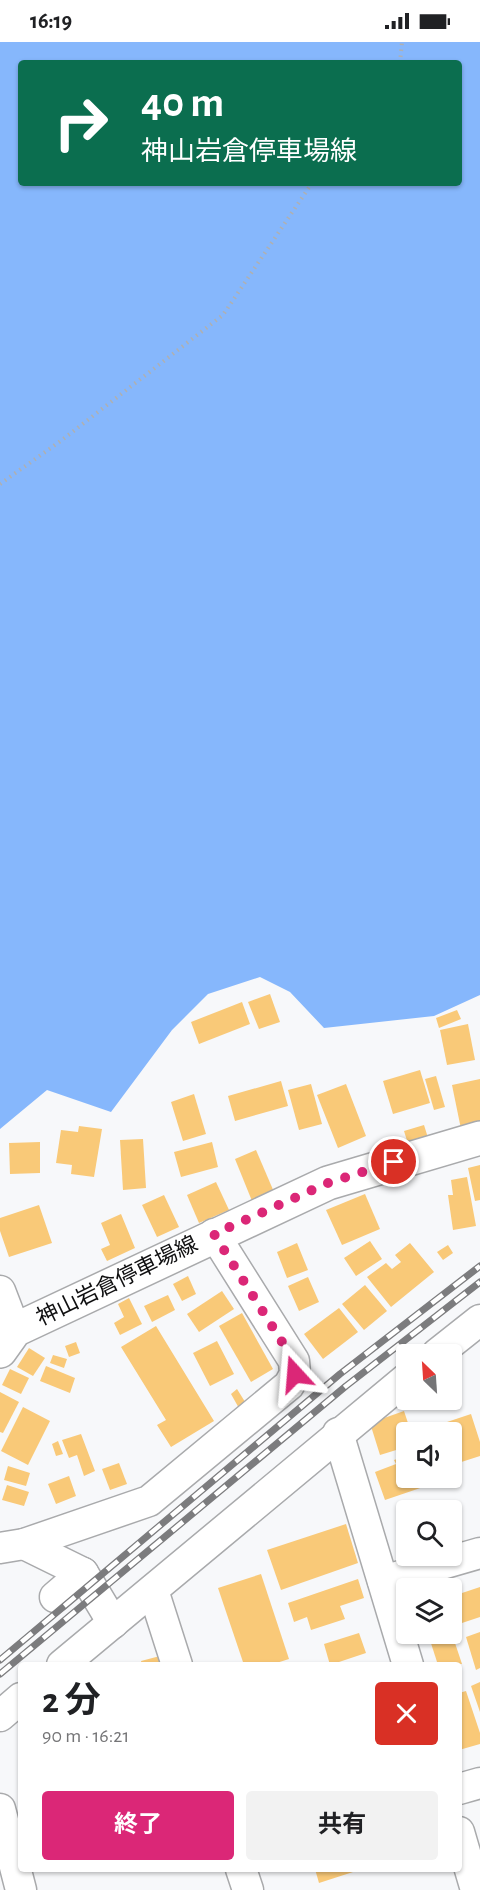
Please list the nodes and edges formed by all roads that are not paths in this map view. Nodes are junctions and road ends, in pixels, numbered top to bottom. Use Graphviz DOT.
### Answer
graph roads {
  1 [pos="480,1138"];
  2 [pos="214,1234"];
  3 [pos="0,1292"];
  4 [pos="480,1320"];
  5 [pos="8,1340"];
  6 [pos="450,1344"];
  7 [pos="396,1387"];
  8 [pos="338,1433"];
  9 [pos="12,1546"];
  10 [pos="480,1553"];
  11 [pos="84,1573"];
  12 [pos="383,1581"];
  13 [pos="153,1590"];
  14 [pos="55,1597"];
  15 [pos="113,1623"];
  16 [pos="66,1662"];
  17 [pos="176,1662"];
  18 [pos="407,1662"];
  19 [pos="18,1701"];
  20 [pos="0,1716"];
  21 [pos="480,1784"];
  22 [pos="462,1789"];
  23 [pos="0,1809"];
  24 [pos="462,1842"];
  25 [pos="242,1872"];
  26 [pos="21,1890"];
  27 [pos="248,1890"];
  28 [pos="476,1890"];
  1 -- 2 [label="main road, 神山岩倉停車場線"];
  2 -- 5 [label="main road, 神山岩倉停車場線"];
  2 -- 9 [label="street"];
  3 -- 5 [label="street"];
  4 -- 6 [label="street"];
  7 -- 8 [label="street"];
  8 -- 12 [label="street"];
  8 -- 13 [label="street"];
  9 -- 11 [label="street"];
  10 -- 12 [label="street"];
  11 -- 14 [label="street"];
  11 -- 15 [label="street"];
  12 -- 18 [label="street"];
  13 -- 15 [label="street"];
  13 -- 17 [label="street"];
  15 -- 16 [label="street"];
  19 -- 20 [label="street"];
  21 -- 22 [label="street"];
  23 -- 26 [label="street"];
  24 -- 28 [label="street"];
  25 -- 27 [label="street"];
}
